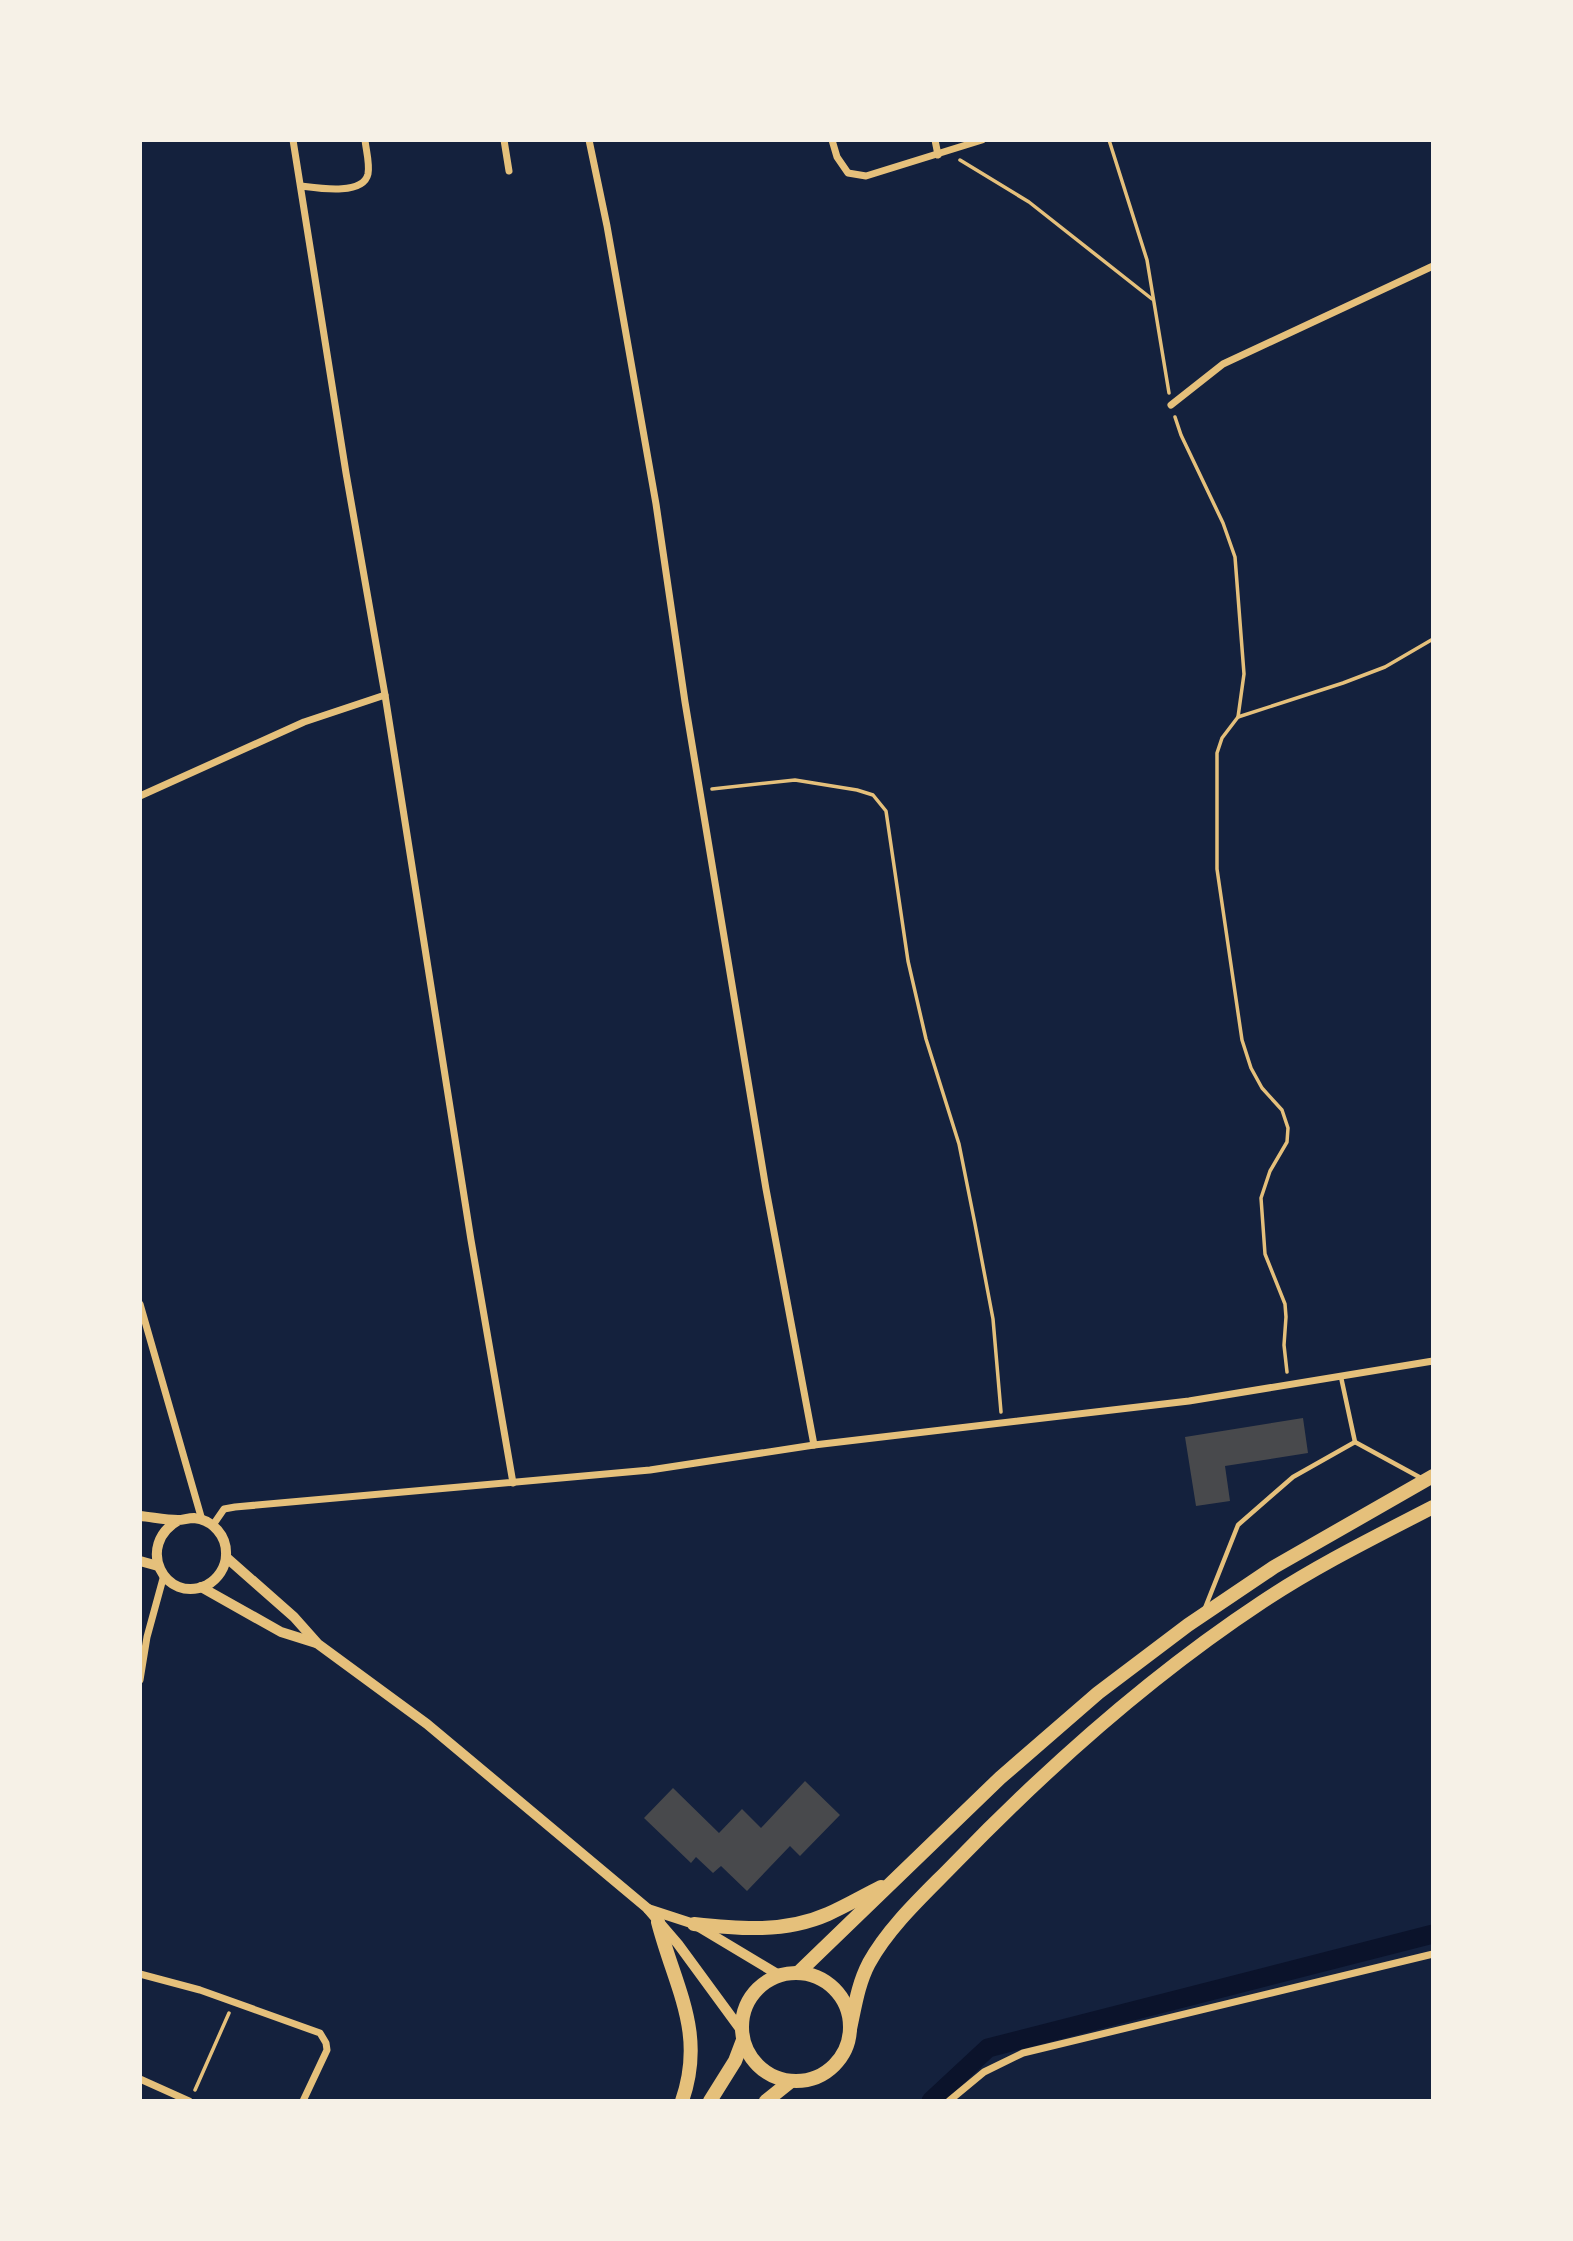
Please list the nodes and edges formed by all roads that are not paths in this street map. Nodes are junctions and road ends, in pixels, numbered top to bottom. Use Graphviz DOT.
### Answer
graph roads {
  1 [pos="293,140"];
  2 [pos="366,140"];
  3 [pos="504,140"];
  4 [pos="589,140"];
  5 [pos="832,140"];
  6 [pos="935,140"];
  7 [pos="982,140"];
  8 [pos="938,155"];
  9 [pos="509,171"];
  10 [pos="301,186"];
  11 [pos="1433,265"];
  12 [pos="1171,405"];
  13 [pos="386,695"];
  14 [pos="140,796"];
  15 [pos="140,1304"];
  16 [pos="149,1331"];
  17 [pos="140,1332"];
  18 [pos="1433,1361"];
  19 [pos="1341,1377"];
  20 [pos="1355,1442"];
  21 [pos="814,1446"];
  22 [pos="1429,1478"];
  23 [pos="513,1483"];
  24 [pos="1433,1507"];
  25 [pos="140,1516"];
  26 [pos="179,1520"];
  27 [pos="202,1520"];
  28 [pos="213,1525"];
  29 [pos="227,1558"];
  30 [pos="140,1561"];
  31 [pos="161,1570"];
  32 [pos="201,1587"];
  33 [pos="1201,1616"];
  34 [pos="318,1644"];
  35 [pos="140,1680"];
  36 [pos="891,1882"];
  37 [pos="647,1908"];
  38 [pos="658,1922"];
  39 [pos="694,1924"];
  40 [pos="1433,1954"];
  41 [pos="799,1972"];
  42 [pos="140,1974"];
  43 [pos="779,1975"];
  44 [pos="850,2029"];
  45 [pos="742,2035"];
  46 [pos="140,2079"];
  47 [pos="791,2081"];
  48 [pos="190,2101"];
  49 [pos="303,2101"];
  50 [pos="682,2101"];
  51 [pos="710,2101"];
  52 [pos="766,2101"];
  53 [pos="949,2101"];
  1 -- 10 [label="street"];
  2 -- 10 [label="street"];
  3 -- 9 [label="street"];
  4 -- 21 [label="street"];
  5 -- 8 [label="street"];
  6 -- 8 [label="street"];
  7 -- 8 [label="street"];
  10 -- 13 [label="street"];
  11 -- 12 [label="street"];
  13 -- 14 [label="street"];
  13 -- 23 [label="street"];
  15 -- 16 [label="street"];
  16 -- 17 [label="street"];
  16 -- 27 [label="street"];
  18 -- 19 [label="street"];
  19 -- 20 [label="lane"];
  19 -- 21 [label="street"];
  20 -- 22 [label="lane"];
  20 -- 33 [label="lane"];
  21 -- 23 [label="street"];
  22 -- 33 [label="highway"];
  23 -- 28 [label="street"];
  24 -- 44 [label="highway"];
  25 -- 26 [label="street"];
  26 -- 27 [label="street"];
  26 -- 31 [label="street"];
  27 -- 28 [label="street"];
  28 -- 29 [label="street"];
  29 -- 32 [label="street"];
  29 -- 34 [label="street"];
  30 -- 31 [label="street"];
  31 -- 32 [label="street"];
  31 -- 35 [label="street"];
  32 -- 34 [label="street"];
  33 -- 36 [label="highway"];
  34 -- 37 [label="street"];
  36 -- 39 [label="highway"];
  36 -- 41 [label="highway"];
  37 -- 38 [label="street"];
  37 -- 39 [label="street"];
  38 -- 45 [label="street"];
  38 -- 50 [label="highway"];
  39 -- 43 [label="street"];
  40 -- 53 [label="street"];
  41 -- 43 [label="highway"];
  41 -- 44 [label="highway"];
  42 -- 49 [label="street"];
  43 -- 45 [label="highway"];
  44 -- 47 [label="highway"];
  45 -- 47 [label="highway"];
  45 -- 51 [label="highway"];
  46 -- 48 [label="street"];
  47 -- 52 [label="highway"];
}
